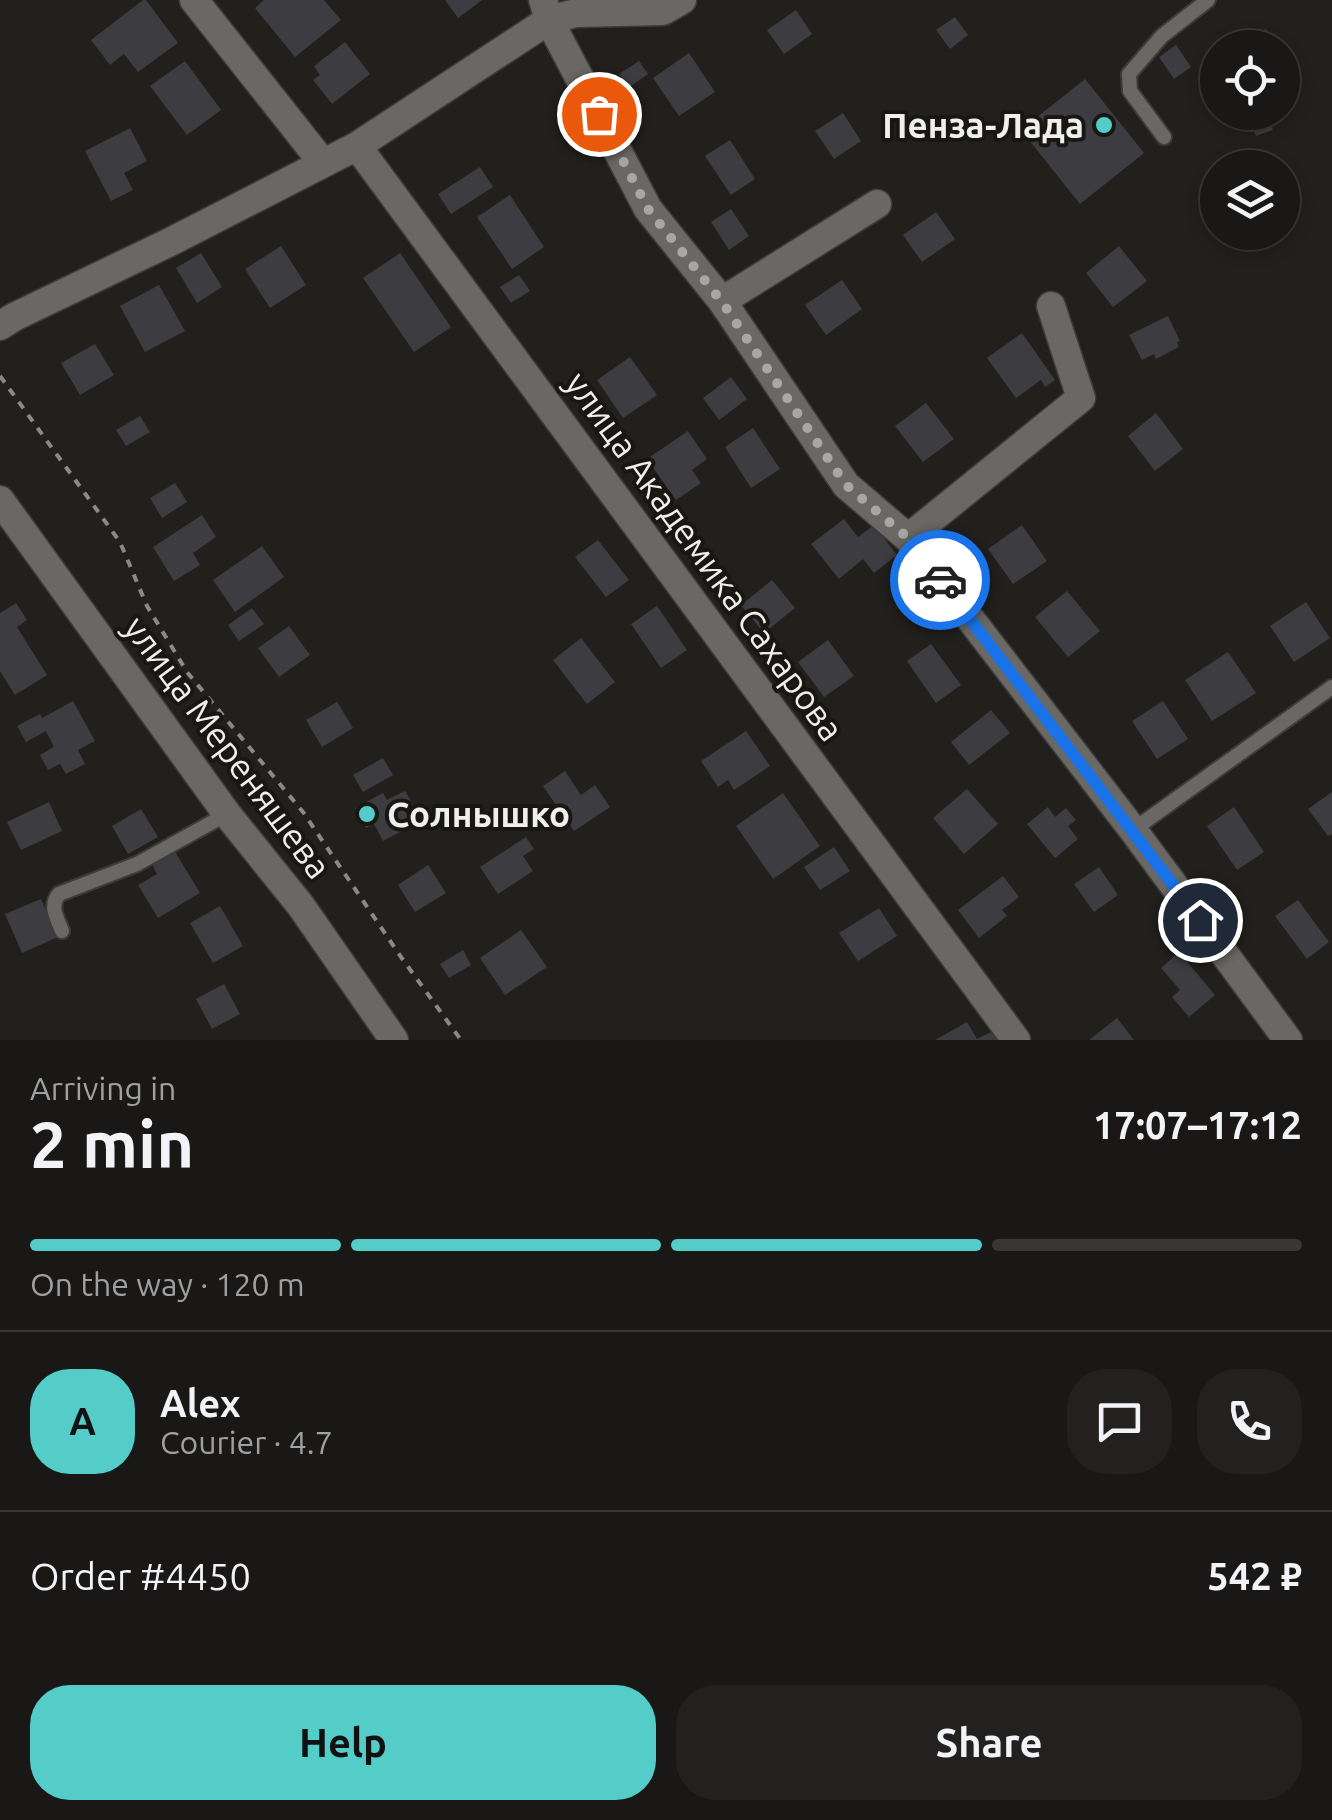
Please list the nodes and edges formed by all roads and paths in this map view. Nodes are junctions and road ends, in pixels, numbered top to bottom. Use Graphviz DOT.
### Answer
graph roads {
  1 [pos="194,0"];
  2 [pos="682,0"];
  3 [pos="1208,0"];
  4 [pos="546,10"];
  5 [pos="1164,137"];
  6 [pos="357,146"];
  7 [pos="322,162"];
  8 [pos="877,204"];
  9 [pos="722,302"];
  10 [pos="1051,306"];
  11 [pos="0,326"];
  12 [pos="0,376"];
  13 [pos="0,500"];
  14 [pos="908,538"];
  15 [pos="1332,688"];
  16 [pos="226,814"];
  17 [pos="1134,830"];
  18 [pos="62,931"];
  19 [pos="394,1040"];
  20 [pos="461,1040"];
  21 [pos="1016,1040"];
  22 [pos="1288,1040"];
  1 -- 7 [label="street"];
  2 -- 4 [label="street"];
  3 -- 5 [label="lane"];
  4 -- 6 [label="street"];
  4 -- 9 [label="street"];
  6 -- 7 [label="street"];
  6 -- 21 [label="street, улица Академика Сахарова"];
  7 -- 11 [label="street"];
  8 -- 9 [label="street"];
  9 -- 14 [label="street"];
  10 -- 14 [label="street"];
  12 -- 20 [label="path"];
  13 -- 16 [label="street, улица Мереняшева"];
  14 -- 17 [label="street"];
  15 -- 17 [label="lane"];
  16 -- 18 [label="lane"];
  16 -- 19 [label="street, улица Мереняшева"];
  17 -- 22 [label="street"];
}
